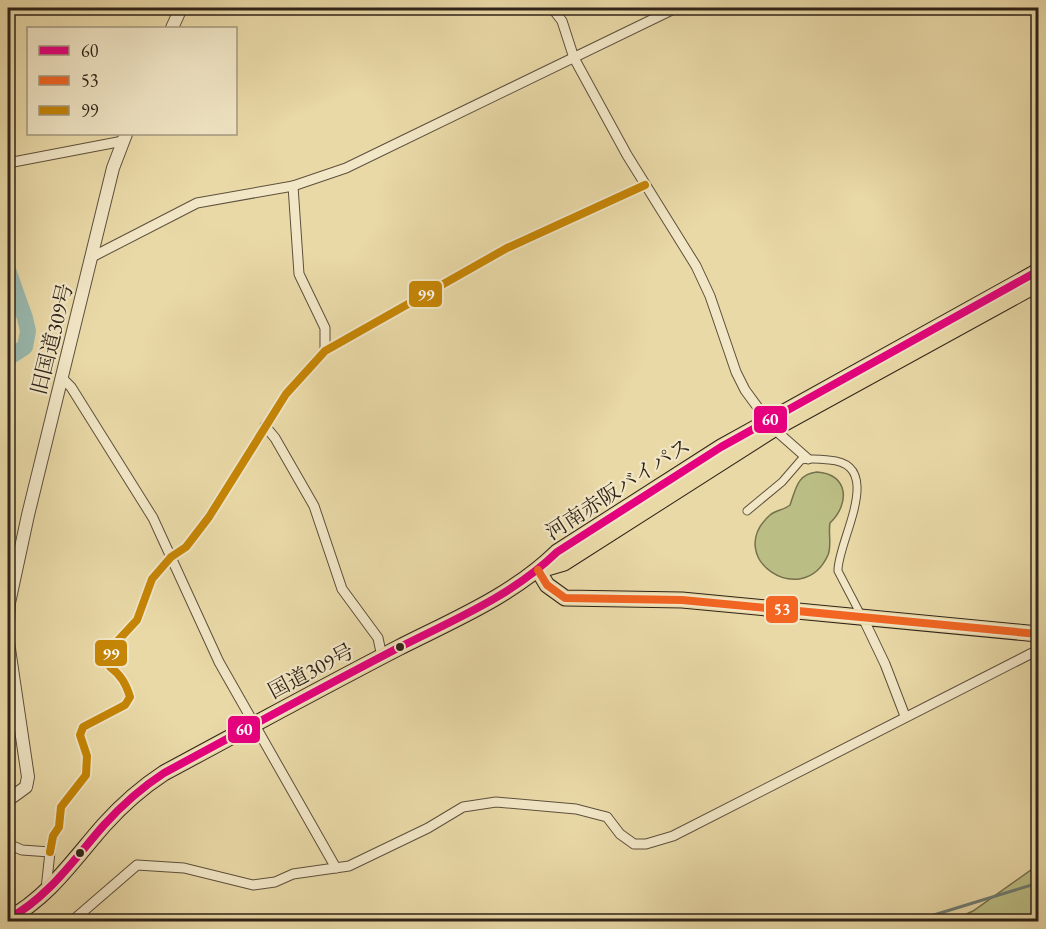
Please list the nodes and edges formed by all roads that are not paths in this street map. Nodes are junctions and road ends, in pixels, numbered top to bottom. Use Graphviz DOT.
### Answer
graph roads {
  1 [pos="181,8"];
  2 [pos="552,8"];
  3 [pos="676,8"];
  4 [pos="172,27"];
  5 [pos="574,58"];
  6 [pos="124,137"];
  7 [pos="8,164"];
  8 [pos="645,184"];
  9 [pos="293,186"];
  10 [pos="92,257"];
  11 [pos="1038,271"];
  12 [pos="1038,284"];
  13 [pos="325,351"];
  14 [pos="62,378"];
  15 [pos="770,425"];
  16 [pos="265,426"];
  17 [pos="808,459"];
  18 [pos="747,510"];
  19 [pos="171,557"];
  20 [pos="538,570"];
  21 [pos="863,618"];
  22 [pos="8,625"];
  23 [pos="1038,634"];
  24 [pos="8,642"];
  25 [pos="1038,650"];
  26 [pos="382,657"];
  27 [pos="905,716"];
  28 [pos="255,724"];
  29 [pos="8,800"];
  30 [pos="8,844"];
  31 [pos="50,852"];
  32 [pos="336,868"];
  33 [pos="46,892"];
  34 [pos="8,919"];
  35 [pos="71,921"];
  1 -- 4 [label="street"];
  2 -- 5 [label="street"];
  3 -- 5 [label="street"];
  5 -- 8 [label="street"];
  5 -- 9 [label="street"];
  6 -- 7 [label="street"];
  6 -- 10 [label="street, 旧国道309号"];
  8 -- 13 [label="street"];
  8 -- 15 [label="street"];
  9 -- 10 [label="street"];
  9 -- 13 [label="street"];
  10 -- 14 [label="street, 旧国道309号"];
  11 -- 15 [label="main road, 河南赤阪バイパス"];
  12 -- 15 [label="main road, 河南赤阪バイパス"];
  13 -- 16 [label="street"];
  14 -- 19 [label="street"];
  14 -- 22 [label="street, 旧国道309号"];
  15 -- 17 [label="street"];
  15 -- 20 [label="main road, 河南赤阪バイパス"];
  16 -- 19 [label="street"];
  16 -- 26 [label="street"];
  17 -- 18 [label="street"];
  17 -- 21 [label="street"];
  19 -- 28 [label="street"];
  19 -- 31 [label="street"];
  20 -- 21 [label="main road"];
  20 -- 26 [label="main road, 国道309号"];
  21 -- 23 [label="main road"];
  21 -- 27 [label="street"];
  24 -- 29 [label="street"];
  25 -- 27 [label="street"];
  26 -- 28 [label="main road, 国道309号"];
  27 -- 32 [label="street"];
  28 -- 32 [label="street"];
  28 -- 33 [label="main road, 国道309号"];
  30 -- 31 [label="street"];
  31 -- 33 [label="street"];
  32 -- 35 [label="street"];
  33 -- 34 [label="main road, 国道309号"];
}
